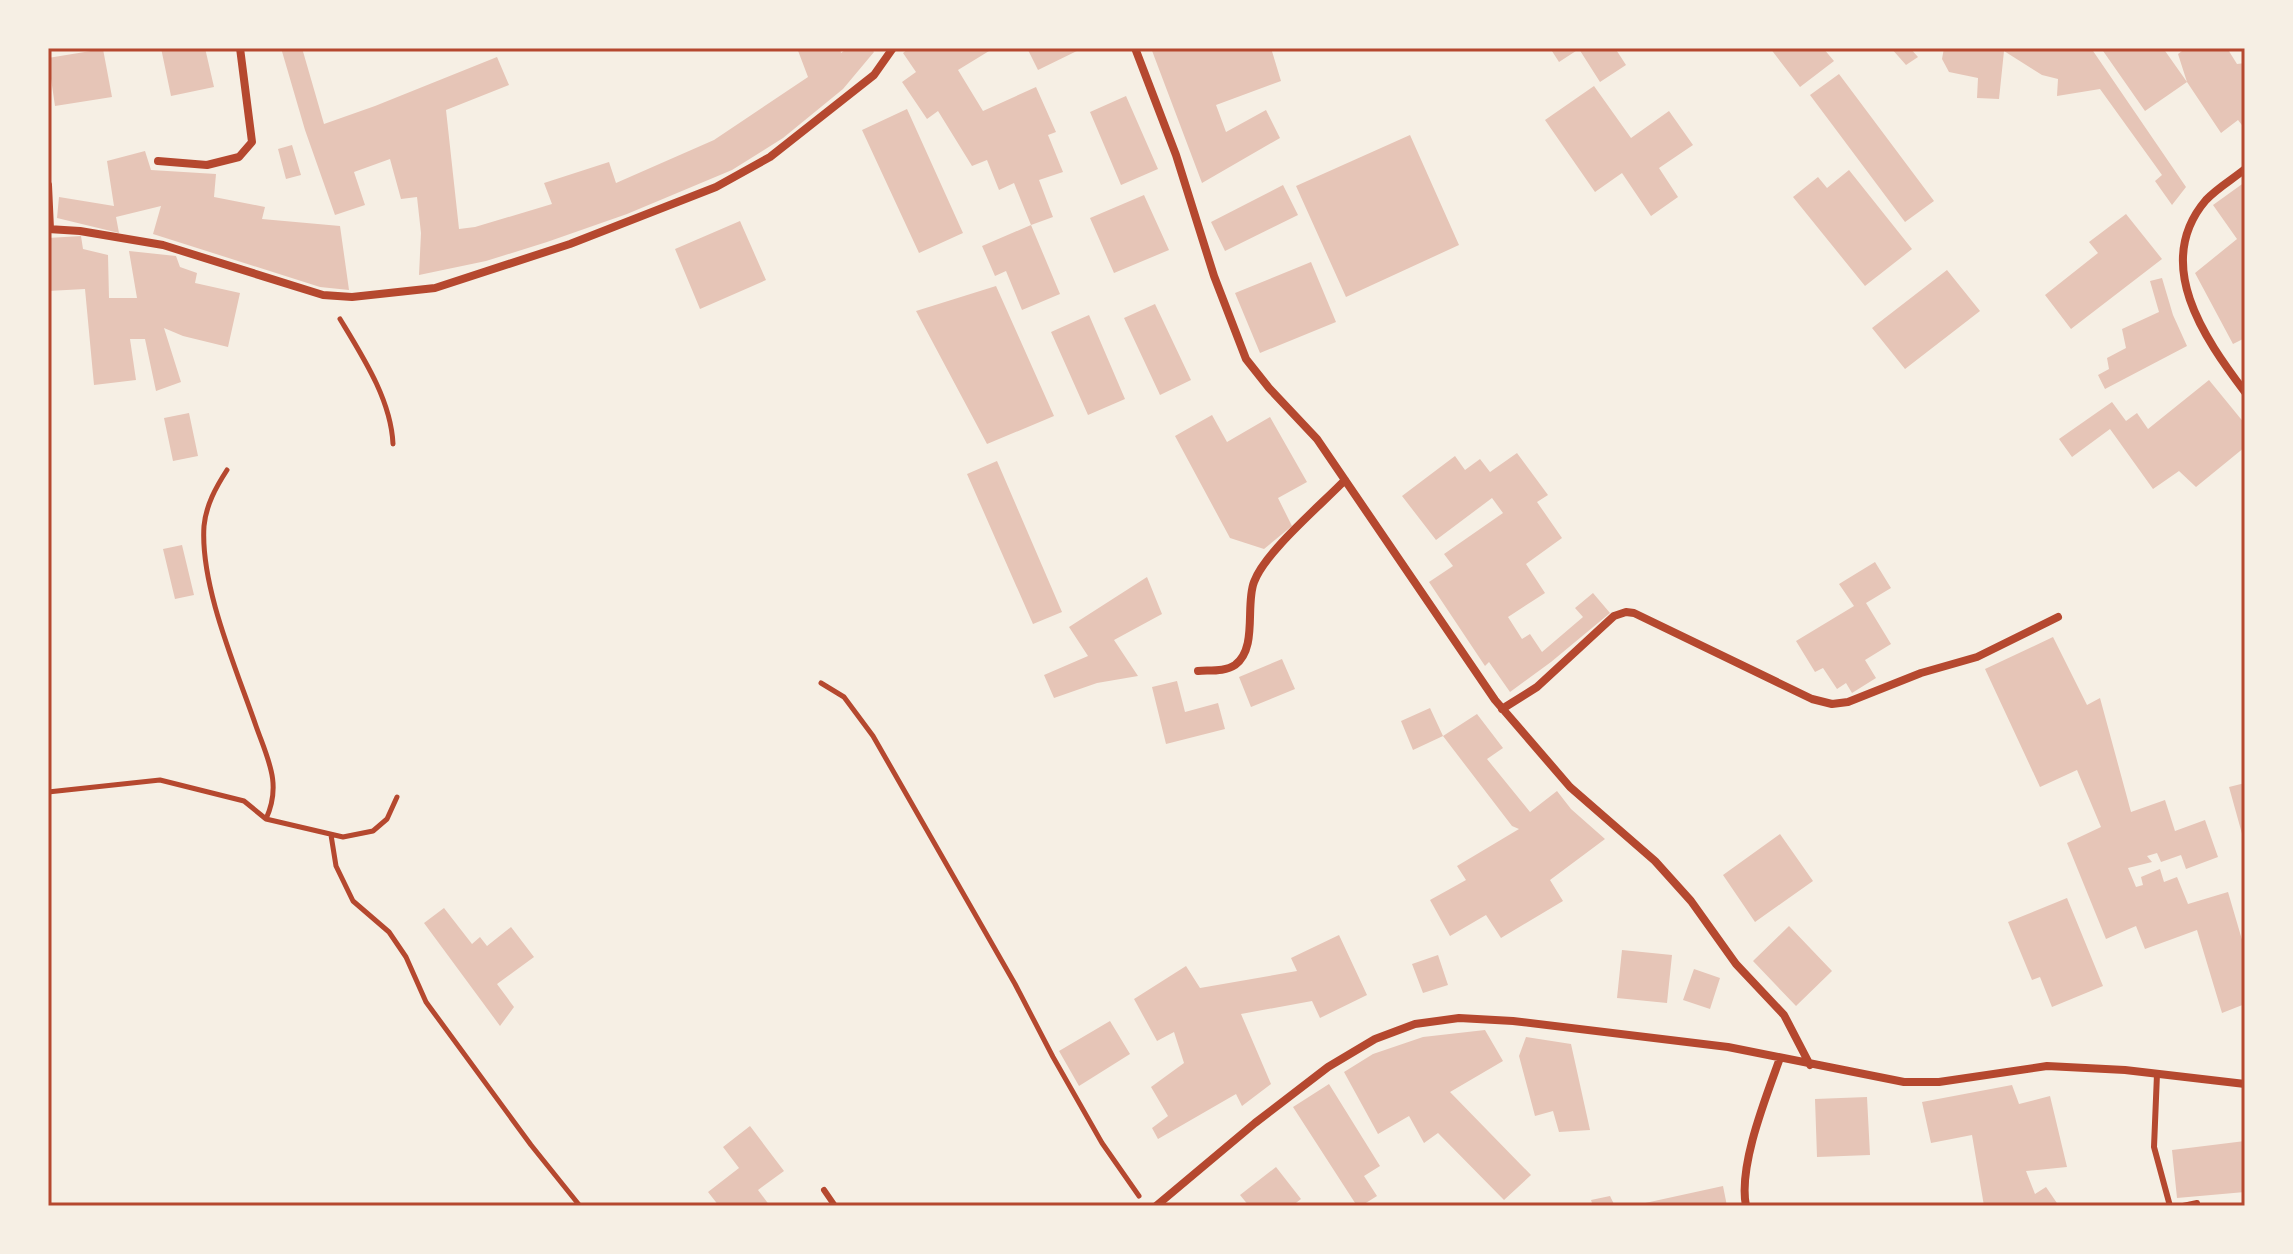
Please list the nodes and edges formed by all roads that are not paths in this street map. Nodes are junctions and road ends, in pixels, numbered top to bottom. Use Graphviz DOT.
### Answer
graph roads {
  1 [pos="240,48"];
  2 [pos="893,48"];
  3 [pos="1135,48"];
  4 [pos="158,161"];
  5 [pos="2245,169"];
  6 [pos="48,185"];
  7 [pos="49,229"];
  8 [pos="2245,392"];
  9 [pos="1345,480"];
  10 [pos="2058,617"];
  11 [pos="1198,671"];
  12 [pos="1502,709"];
  13 [pos="1780,1058"];
  14 [pos="1810,1065"];
  15 [pos="2157,1074"];
  16 [pos="2245,1084"];
  17 [pos="824,1190"];
  18 [pos="2197,1203"];
  19 [pos="835,1206"];
  20 [pos="1156,1206"];
  21 [pos="1746,1206"];
  22 [pos="2170,1206"];
  23 [pos="2183,1206"];
  1 -- 4 [label="street"];
  2 -- 7 [label="street"];
  3 -- 9 [label="street"];
  5 -- 8 [label="street"];
  6 -- 7 [label="street"];
  9 -- 11 [label="street"];
  9 -- 12 [label="street"];
  10 -- 12 [label="street"];
  12 -- 14 [label="street"];
  13 -- 14 [label="street"];
  13 -- 20 [label="street"];
  13 -- 21 [label="street"];
  14 -- 15 [label="street"];
  15 -- 16 [label="street"];
  15 -- 22 [label="lane"];
  17 -- 19 [label="lane"];
  18 -- 23 [label="lane"];
}
